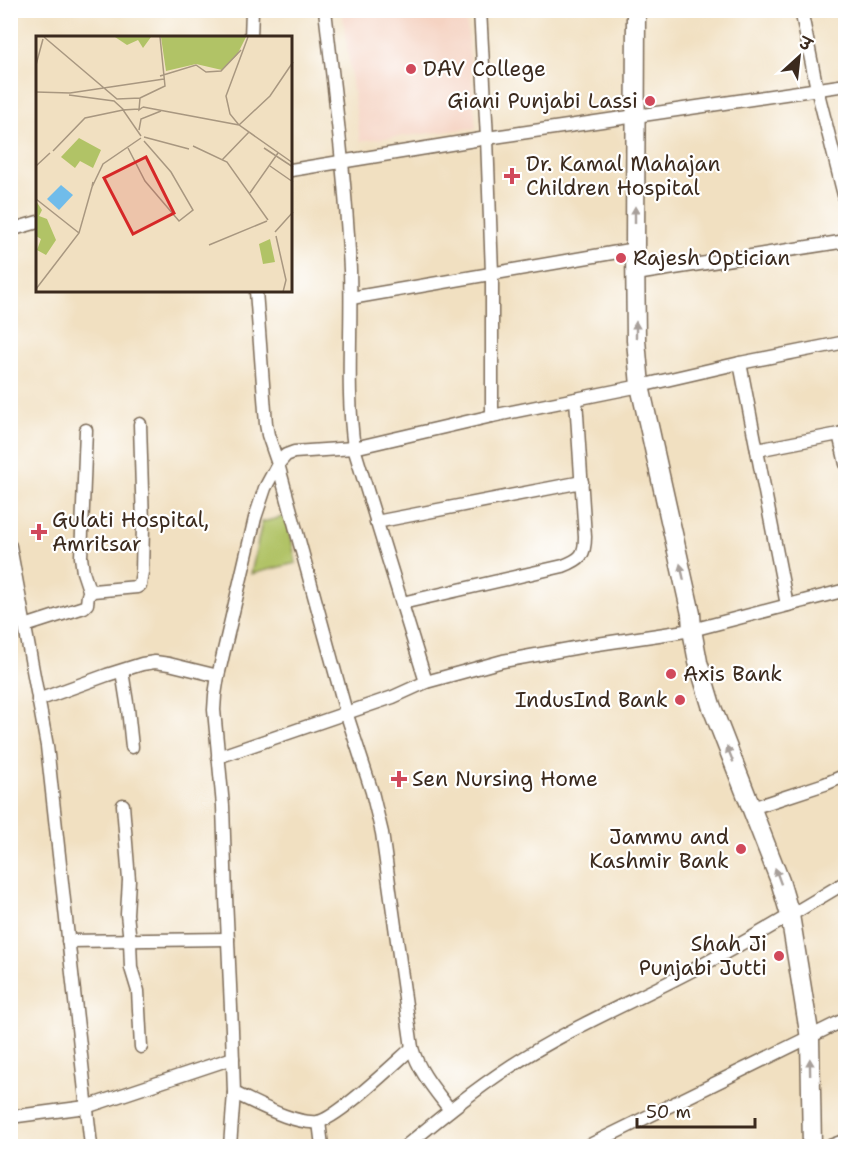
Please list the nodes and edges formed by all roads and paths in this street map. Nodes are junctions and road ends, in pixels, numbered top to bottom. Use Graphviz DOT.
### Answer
graph roads {
  1 [pos="252,10"];
  2 [pos="325,10"];
  3 [pos="480,10"];
  4 [pos="636,10"];
  5 [pos="801,10"];
  6 [pos="251,36"];
  7 [pos="846,85"];
  8 [pos="817,89"];
  9 [pos="636,117"];
  10 [pos="488,138"];
  11 [pos="342,161"];
  12 [pos="292,170"];
  13 [pos="846,203"];
  14 [pos="36,223"];
  15 [pos="10,231"];
  16 [pos="846,242"];
  17 [pos="635,249"];
  18 [pos="492,273"];
  19 [pos="636,274"];
  20 [pos="256,292"];
  21 [pos="351,298"];
  22 [pos="846,342"];
  23 [pos="740,363"];
  24 [pos="640,386"];
  25 [pos="576,399"];
  26 [pos="492,416"];
  27 [pos="140,424"];
  28 [pos="86,430"];
  29 [pos="842,433"];
  30 [pos="354,448"];
  31 [pos="757,450"];
  32 [pos="278,464"];
  33 [pos="846,464"];
  34 [pos="582,482"];
  35 [pos="376,522"];
  36 [pos="10,546"];
  37 [pos="846,590"];
  38 [pos="90,593"];
  39 [pos="402,603"];
  40 [pos="787,605"];
  41 [pos="25,626"];
  42 [pos="692,630"];
  43 [pos="122,671"];
  44 [pos="218,676"];
  45 [pos="426,682"];
  46 [pos="38,700"];
  47 [pos="346,712"];
  48 [pos="132,747"];
  49 [pos="218,757"];
  50 [pos="846,775"];
  51 [pos="123,805"];
  52 [pos="752,808"];
  53 [pos="846,882"];
  54 [pos="790,915"];
  55 [pos="228,939"];
  56 [pos="68,941"];
  57 [pos="130,941"];
  58 [pos="846,1019"];
  59 [pos="810,1038"];
  60 [pos="141,1047"];
  61 [pos="412,1048"];
  62 [pos="233,1058"];
  63 [pos="234,1093"];
  64 [pos="86,1107"];
  65 [pos="450,1110"];
  66 [pos="10,1117"];
  67 [pos="319,1122"];
  68 [pos="846,1140"];
  69 [pos="91,1146"];
  70 [pos="230,1146"];
  71 [pos="322,1146"];
  72 [pos="406,1146"];
  73 [pos="588,1146"];
  74 [pos="812,1146"];
  75 [pos="830,1146"];
  1 -- 6 [label="street"];
  2 -- 11 [label="street"];
  3 -- 10 [label="street"];
  4 -- 9 [label="street"];
  5 -- 8 [label="street"];
  7 -- 8 [label="street"];
  8 -- 9 [label="street"];
  8 -- 13 [label="street"];
  9 -- 10 [label="street"];
  17 -- 9 [label="street, one-way"];
  10 -- 11 [label="street"];
  10 -- 18 [label="street"];
  11 -- 12 [label="street"];
  11 -- 21 [label="street"];
  14 -- 15 [label="street"];
  16 -- 19 [label="street"];
  17 -- 18 [label="street"];
  17 -- 19 [label="street"];
  18 -- 21 [label="street"];
  18 -- 26 [label="street"];
  24 -- 19 [label="street, one-way"];
  20 -- 32 [label="street"];
  21 -- 30 [label="street"];
  22 -- 23 [label="street"];
  23 -- 24 [label="street"];
  23 -- 31 [label="street"];
  24 -- 25 [label="street"];
  42 -- 24 [label="street, one-way"];
  25 -- 26 [label="street"];
  25 -- 34 [label="street"];
  26 -- 30 [label="street"];
  27 -- 38 [label="street"];
  28 -- 38 [label="street"];
  29 -- 31 [label="street"];
  29 -- 33 [label="street"];
  30 -- 32 [label="street"];
  30 -- 35 [label="street"];
  31 -- 40 [label="street"];
  32 -- 44 [label="street"];
  32 -- 47 [label="street"];
  34 -- 35 [label="street"];
  34 -- 39 [label="street"];
  35 -- 39 [label="street"];
  36 -- 41 [label="street"];
  37 -- 40 [label="street"];
  38 -- 41 [label="street"];
  39 -- 45 [label="street"];
  40 -- 42 [label="street"];
  41 -- 46 [label="street"];
  42 -- 45 [label="street"];
  52 -- 42 [label="street, one-way"];
  43 -- 44 [label="street"];
  43 -- 46 [label="street"];
  43 -- 48 [label="street"];
  44 -- 49 [label="street"];
  45 -- 47 [label="street"];
  46 -- 56 [label="street"];
  47 -- 49 [label="street"];
  47 -- 61 [label="street"];
  49 -- 55 [label="street"];
  50 -- 52 [label="street"];
  51 -- 57 [label="street"];
  54 -- 52 [label="street, one-way"];
  53 -- 54 [label="street"];
  54 -- 59 [label="street"];
  54 -- 65 [label="street"];
  55 -- 57 [label="street"];
  55 -- 62 [label="street"];
  56 -- 57 [label="street"];
  56 -- 64 [label="street"];
  57 -- 60 [label="street"];
  58 -- 59 [label="street"];
  59 -- 73 [label="street"];
  74 -- 59 [label="street, one-way"];
  61 -- 65 [label="street"];
  61 -- 67 [label="street"];
  62 -- 63 [label="street"];
  62 -- 64 [label="street"];
  63 -- 67 [label="street"];
  63 -- 70 [label="street"];
  64 -- 66 [label="street"];
  64 -- 69 [label="street"];
  65 -- 72 [label="street"];
  67 -- 71 [label="street"];
  68 -- 75 [label="street"];
}
